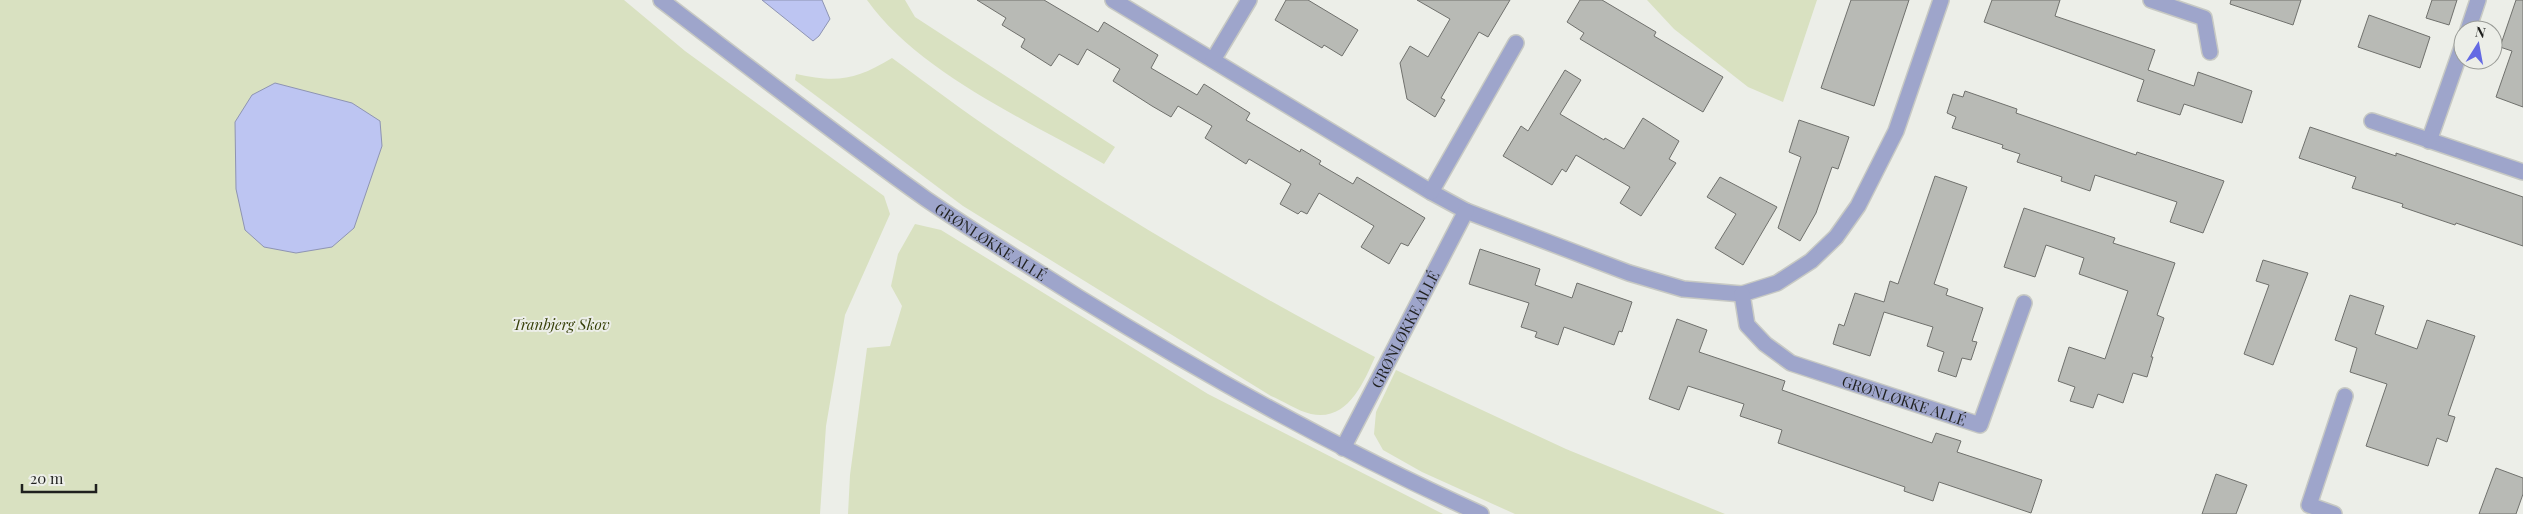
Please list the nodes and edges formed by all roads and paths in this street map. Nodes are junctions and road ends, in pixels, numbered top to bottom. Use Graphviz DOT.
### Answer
graph roads {
  1 [pos="661,0"];
  2 [pos="1113,0"];
  3 [pos="1248,0"];
  4 [pos="1941,0"];
  5 [pos="2151,0"];
  6 [pos="2478,0"];
  7 [pos="2471,20"];
  8 [pos="1516,43"];
  9 [pos="2210,52"];
  10 [pos="1213,60"];
  11 [pos="2454,70"];
  12 [pos="2372,121"];
  13 [pos="2429,141"];
  14 [pos="2523,172"];
  15 [pos="1430,192"];
  16 [pos="1466,211"];
  17 [pos="1742,294"];
  18 [pos="2024,304"];
  19 [pos="2345,396"];
  20 [pos="1343,448"];
  21 [pos="1481,514"];
  22 [pos="2334,514"];
  1 -- 20 [label="street, GRØNLØKKE ALLÉ"];
  2 -- 10 [label="street"];
  3 -- 10 [label="street"];
  4 -- 17 [label="street"];
  5 -- 9 [label="street"];
  6 -- 7 [label="street"];
  8 -- 15 [label="street"];
  10 -- 15 [label="street"];
  11 -- 13 [label="street"];
  12 -- 13 [label="street"];
  13 -- 14 [label="street"];
  15 -- 16 [label="street"];
  16 -- 17 [label="street"];
  16 -- 20 [label="street, GRØNLØKKE ALLÉ"];
  17 -- 18 [label="street, GRØNLØKKE ALLÉ"];
  19 -- 22 [label="street"];
  20 -- 21 [label="street, GRØNLØKKE ALLÉ"];
}
